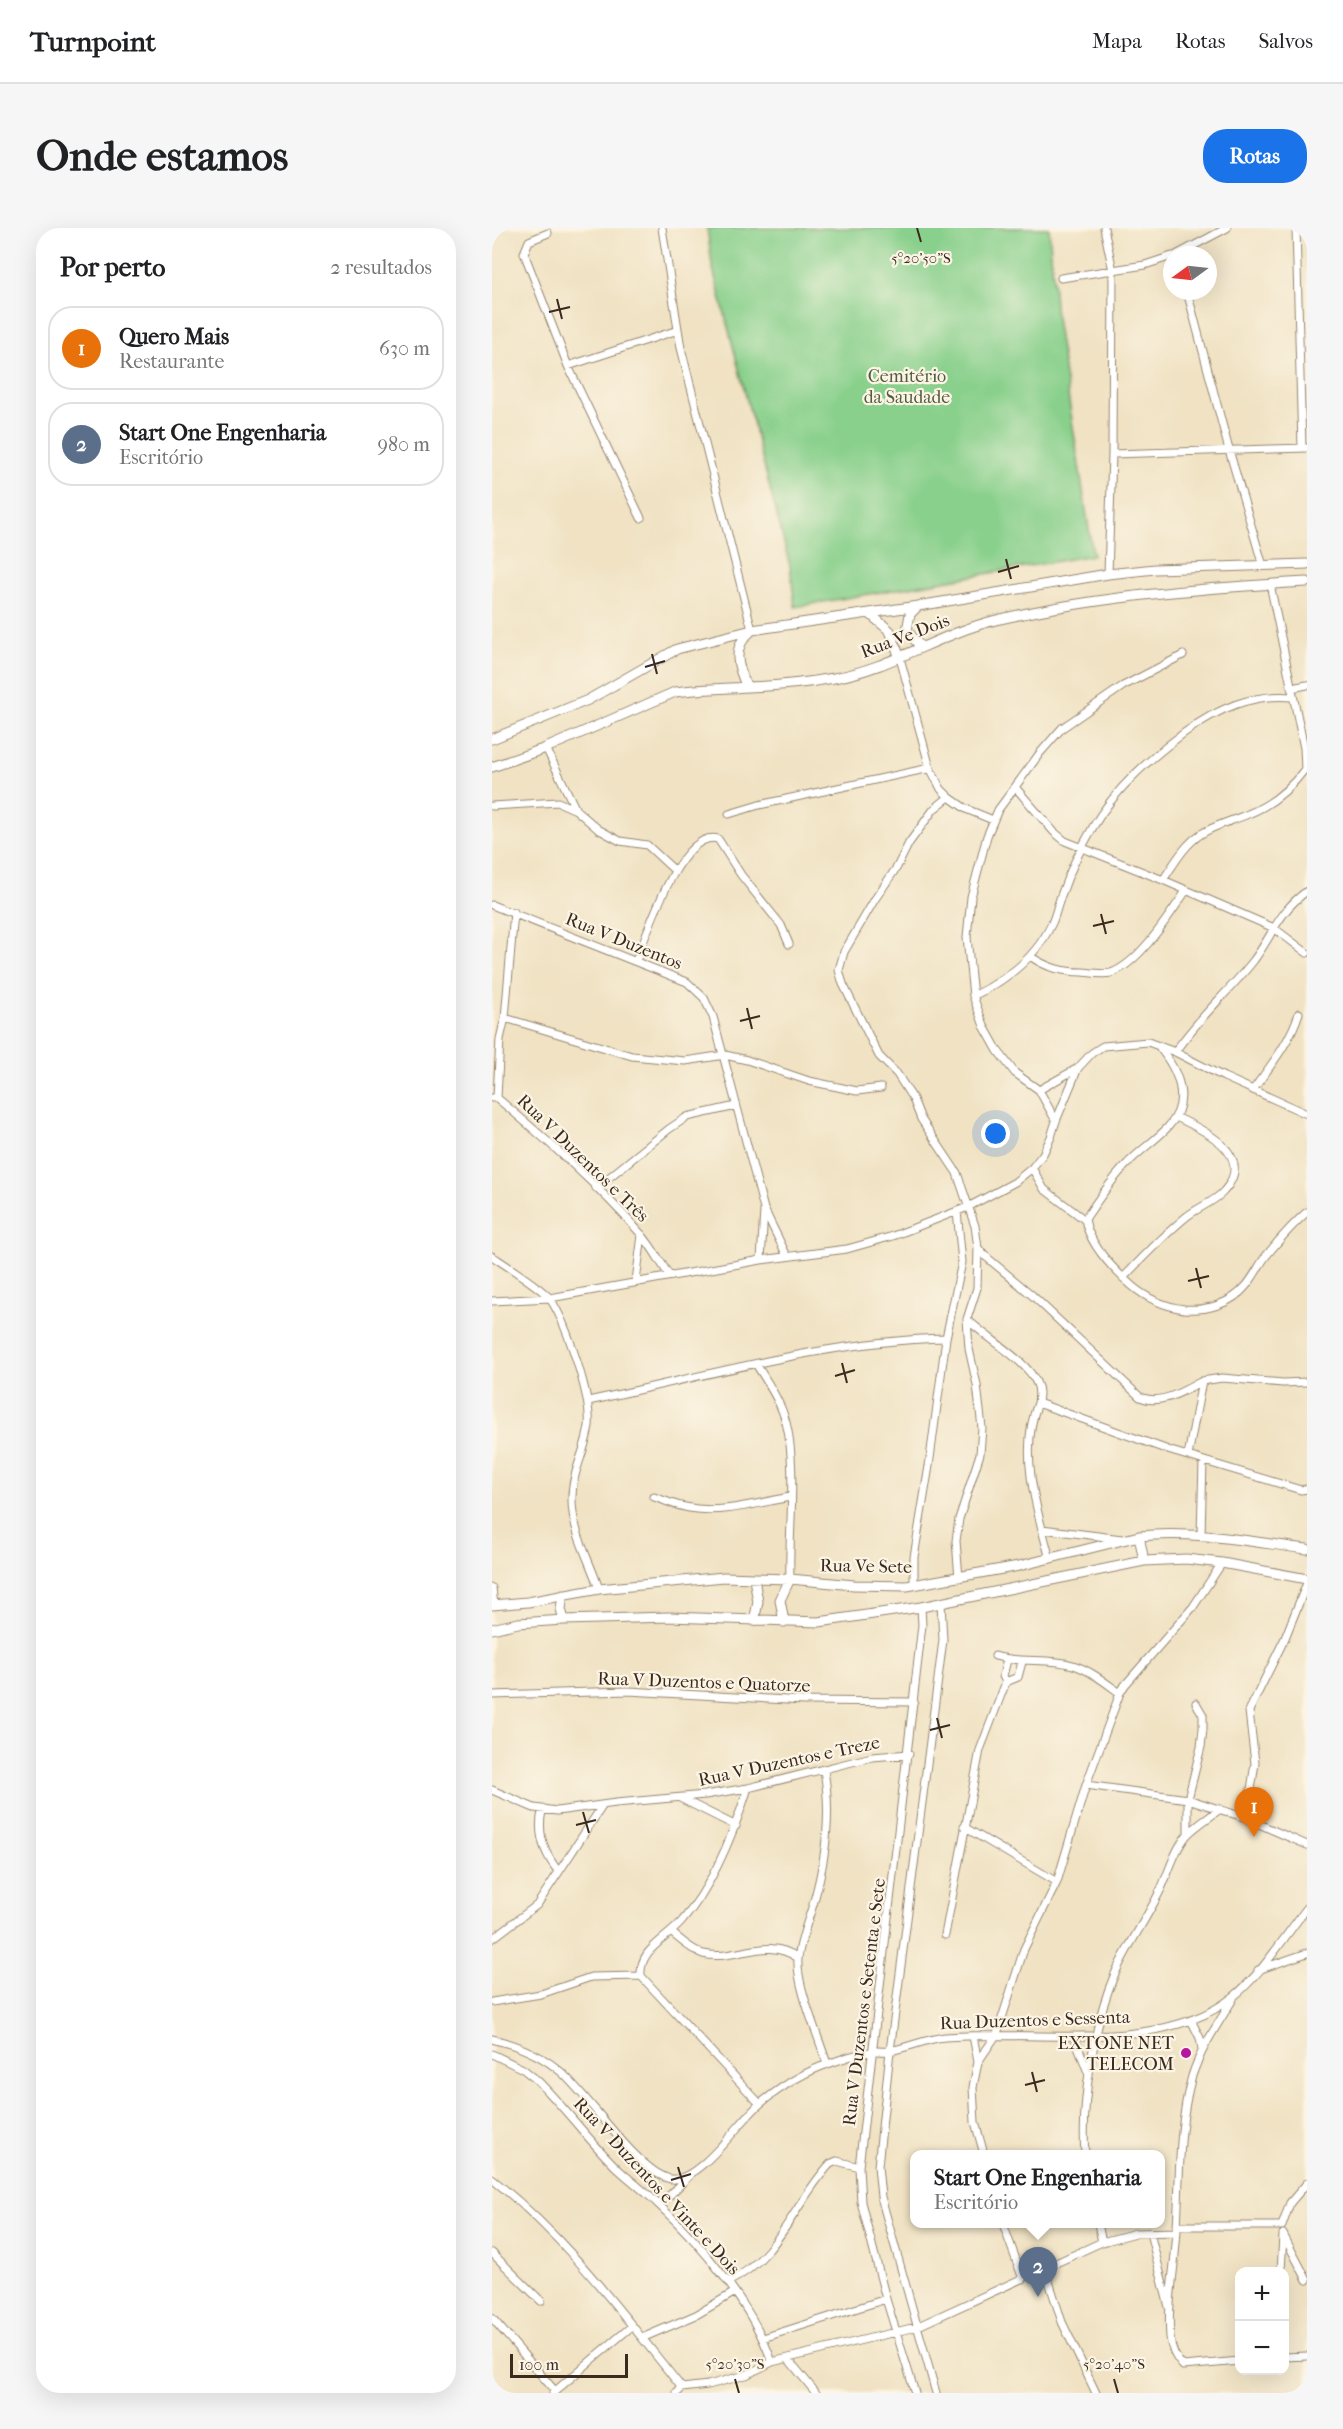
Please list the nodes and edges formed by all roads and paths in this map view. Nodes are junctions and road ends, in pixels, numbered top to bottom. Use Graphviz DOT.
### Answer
graph roads {
  1 [pos="662,228"];
  2 [pos="1104,228"];
  3 [pos="1227,228"];
  4 [pos="1296,228"];
  5 [pos="548,233"];
  6 [pos="1193,246"];
  7 [pos="1163,259"];
  8 [pos="1113,271"];
  9 [pos="1061,278"];
  10 [pos="1189,300"];
  11 [pos="678,330"];
  12 [pos="568,366"];
  13 [pos="1304,448"];
  14 [pos="1229,450"];
  15 [pos="1112,454"];
  16 [pos="641,519"];
  17 [pos="1307,564"];
  18 [pos="1263,566"];
  19 [pos="1108,574"];
  20 [pos="1307,582"];
  21 [pos="1270,584"];
  22 [pos="918,606"];
  23 [pos="869,614"];
  24 [pos="752,630"];
  25 [pos="920,646"];
  26 [pos="1183,655"];
  27 [pos="900,658"];
  28 [pos="1307,686"];
  29 [pos="747,687"];
  30 [pos="1292,688"];
  31 [pos="1293,697"];
  32 [pos="492,739"];
  33 [pos="546,748"];
  34 [pos="492,768"];
  35 [pos="930,768"];
  36 [pos="1306,770"];
  37 [pos="1015,787"];
  38 [pos="949,797"];
  39 [pos="492,806"];
  40 [pos="576,810"];
  41 [pos="729,814"];
  42 [pos="993,820"];
  43 [pos="1082,849"];
  44 [pos="674,870"];
  45 [pos="1163,880"];
  46 [pos="1186,891"];
  47 [pos="1307,891"];
  48 [pos="492,905"];
  49 [pos="514,912"];
  50 [pos="1274,928"];
  51 [pos="789,944"];
  52 [pos="1307,953"];
  53 [pos="1030,956"];
  54 [pos="636,961"];
  55 [pos="974,996"];
  56 [pos="1299,1013"];
  57 [pos="506,1018"];
  58 [pos="1160,1047"];
  59 [pos="1175,1053"];
  60 [pos="725,1055"];
  61 [pos="1078,1068"];
  62 [pos="881,1088"];
  63 [pos="1253,1089"];
  64 [pos="1038,1090"];
  65 [pos="495,1098"];
  66 [pos="736,1106"];
  67 [pos="1307,1114"];
  68 [pos="1176,1117"];
  69 [pos="1056,1121"];
  70 [pos="1032,1168"];
  71 [pos="596,1188"];
  72 [pos="968,1207"];
  73 [pos="764,1209"];
  74 [pos="957,1211"];
  75 [pos="1307,1212"];
  76 [pos="1086,1223"];
  77 [pos="642,1235"];
  78 [pos="978,1248"];
  79 [pos="492,1256"];
  80 [pos="787,1256"];
  81 [pos="761,1260"];
  82 [pos="669,1275"];
  83 [pos="1123,1278"];
  84 [pos="636,1281"];
  85 [pos="550,1298"];
  86 [pos="492,1301"];
  87 [pos="967,1319"];
  88 [pos="946,1338"];
  89 [pos="756,1364"];
  90 [pos="1202,1381"];
  91 [pos="1307,1382"];
  92 [pos="588,1401"];
  93 [pos="1038,1403"];
  94 [pos="1188,1456"];
  95 [pos="1203,1461"];
  96 [pos="1307,1489"];
  97 [pos="654,1497"];
  98 [pos="790,1497"];
  99 [pos="1042,1529"];
  100 [pos="1201,1535"];
  101 [pos="1139,1536"];
  102 [pos="1127,1539"];
  103 [pos="1307,1549"];
  104 [pos="1050,1559"];
  105 [pos="1144,1561"];
  106 [pos="1222,1563"];
  107 [pos="959,1578"];
  108 [pos="754,1579"];
  109 [pos="790,1579"];
  110 [pos="1307,1581"];
  111 [pos="914,1585"];
  112 [pos="492,1588"];
  113 [pos="599,1588"];
  114 [pos="563,1595"];
  115 [pos="941,1603"];
  116 [pos="493,1605"];
  117 [pos="921,1607"];
  118 [pos="564,1620"];
  119 [pos="754,1621"];
  120 [pos="784,1622"];
  121 [pos="492,1629"];
  122 [pos="995,1656"];
  123 [pos="1007,1660"];
  124 [pos="1022,1662"];
  125 [pos="1006,1682"];
  126 [pos="1120,1693"];
  127 [pos="492,1695"];
  128 [pos="914,1702"];
  129 [pos="1196,1703"];
  130 [pos="909,1754"];
  131 [pos="824,1771"];
  132 [pos="1086,1785"];
  133 [pos="748,1788"];
  134 [pos="492,1790"];
  135 [pos="680,1798"];
  136 [pos="1188,1799"];
  137 [pos="603,1805"];
  138 [pos="1220,1809"];
  139 [pos="542,1811"];
  140 [pos="1243,1817"];
  141 [pos="736,1826"];
  142 [pos="964,1827"];
  143 [pos="1188,1834"];
  144 [pos="1307,1845"];
  145 [pos="559,1872"];
  146 [pos="1057,1882"];
  147 [pos="1307,1908"];
  148 [pos="672,1933"];
  149 [pos="945,1935"];
  150 [pos="492,1939"];
  151 [pos="1307,1953"];
  152 [pos="798,1958"];
  153 [pos="1258,1970"];
  154 [pos="641,1976"];
  155 [pos="1234,1997"];
  156 [pos="492,2002"];
  157 [pos="1191,2020"];
  158 [pos="997,2034"];
  159 [pos="973,2036"];
  160 [pos="1074,2036"];
  161 [pos="1097,2036"];
  162 [pos="492,2039"];
  163 [pos="1202,2049"];
  164 [pos="872,2051"];
  165 [pos="890,2051"];
  166 [pos="492,2054"];
  167 [pos="978,2062"];
  168 [pos="827,2064"];
  169 [pos="1089,2075"];
  170 [pos="760,2104"];
  171 [pos="983,2150"];
  172 [pos="1085,2150"];
  173 [pos="859,2167"];
  174 [pos="691,2174"];
  175 [pos="492,2179"];
  176 [pos="1307,2183"];
  177 [pos="660,2205"];
  178 [pos="1005,2228"];
  179 [pos="1099,2228"];
  180 [pos="1177,2229"];
  181 [pos="1283,2230"];
  182 [pos="1150,2233"];
  183 [pos="1102,2242"];
  184 [pos="492,2253"];
  185 [pos="1281,2267"];
  186 [pos="1046,2269"];
  187 [pos="1023,2279"];
  188 [pos="1307,2280"];
  189 [pos="728,2282"];
  190 [pos="735,2292"];
  191 [pos="886,2299"];
  192 [pos="541,2301"];
  193 [pos="1170,2311"];
  194 [pos="492,2318"];
  195 [pos="633,2326"];
  196 [pos="916,2327"];
  197 [pos="898,2332"];
  198 [pos="642,2338"];
  199 [pos="763,2338"];
  200 [pos="1307,2356"];
  201 [pos="1289,2357"];
  202 [pos="789,2360"];
  203 [pos="1235,2361"];
  204 [pos="772,2362"];
  205 [pos="708,2385"];
  206 [pos="680,2391"];
  207 [pos="554,2392"];
  208 [pos="711,2393"];
  209 [pos="816,2393"];
  210 [pos="915,2393"];
  211 [pos="936,2393"];
  212 [pos="1096,2393"];
  1 -- 11 [label="street"];
  2 -- 8 [label="street"];
  3 -- 6 [label="street"];
  4 -- 13 [label="street"];
  5 -- 12 [label="street"];
  7 -- 8 [label="street"];
  8 -- 9 [label="street"];
  8 -- 15 [label="street"];
  10 -- 14 [label="street"];
  11 -- 12 [label="street"];
  11 -- 24 [label="street"];
  12 -- 16 [label="street"];
  13 -- 14 [label="street"];
  14 -- 15 [label="street"];
  14 -- 18 [label="street"];
  15 -- 19 [label="street"];
  17 -- 18 [label="main road, Rua Ve Dois"];
  18 -- 19 [label="main road, Rua Ve Dois"];
  19 -- 22 [label="main road, Rua Ve Dois"];
  20 -- 21 [label="main road, Rua Ve Dois"];
  21 -- 25 [label="main road, Rua Ve Dois"];
  21 -- 30 [label="street"];
  22 -- 23 [label="main road, Rua Ve Dois"];
  22 -- 25 [label="main road"];
  23 -- 24 [label="main road, Rua Ve Dois"];
  23 -- 27 [label="main road"];
  24 -- 29 [label="main road"];
  24 -- 32 [label="main road, Rua Ve Dois"];
  25 -- 27 [label="main road, Rua Ve Dois"];
  26 -- 37 [label="street"];
  27 -- 29 [label="main road, Rua Ve Dois"];
  27 -- 35 [label="street"];
  28 -- 30 [label="street"];
  29 -- 33 [label="main road, Rua Ve Dois"];
  30 -- 31 [label="street"];
  31 -- 36 [label="street"];
  31 -- 43 [label="street"];
  33 -- 34 [label="main road, Rua Ve Dois"];
  33 -- 40 [label="street"];
  35 -- 38 [label="street"];
  35 -- 41 [label="street"];
  36 -- 45 [label="street"];
  37 -- 42 [label="street"];
  37 -- 43 [label="street"];
  38 -- 42 [label="street"];
  38 -- 72 [label="street"];
  39 -- 40 [label="street"];
  40 -- 44 [label="street"];
  42 -- 55 [label="street"];
  43 -- 45 [label="street"];
  43 -- 53 [label="street"];
  44 -- 51 [label="street"];
  44 -- 54 [label="street"];
  45 -- 46 [label="street"];
  46 -- 50 [label="street"];
  46 -- 53 [label="street"];
  47 -- 50 [label="street"];
  48 -- 49 [label="street, Rua V Duzentos"];
  49 -- 54 [label="street, Rua V Duzentos"];
  49 -- 57 [label="street"];
  50 -- 52 [label="street"];
  50 -- 59 [label="street"];
  53 -- 55 [label="street"];
  54 -- 60 [label="street, Rua V Duzentos"];
  55 -- 64 [label="street"];
  56 -- 63 [label="street"];
  57 -- 60 [label="street"];
  57 -- 65 [label="street"];
  58 -- 59 [label="street"];
  58 -- 61 [label="street"];
  58 -- 68 [label="street"];
  59 -- 63 [label="street"];
  60 -- 62 [label="street"];
  60 -- 66 [label="street, Rua V Duzentos"];
  61 -- 64 [label="street"];
  61 -- 69 [label="street"];
  63 -- 67 [label="street"];
  64 -- 69 [label="street"];
  65 -- 71 [label="street, Rua V Duzentos e Três"];
  66 -- 71 [label="street"];
  66 -- 73 [label="street, Rua V Duzentos"];
  68 -- 76 [label="street"];
  68 -- 83 [label="street"];
  69 -- 70 [label="street"];
  70 -- 72 [label="street"];
  70 -- 76 [label="street"];
  71 -- 77 [label="street, Rua V Duzentos e Três"];
  72 -- 74 [label="street"];
  72 -- 78 [label="street"];
  73 -- 80 [label="street, Rua V Duzentos"];
  73 -- 81 [label="street, Rua V Duzentos"];
  74 -- 80 [label="street"];
  74 -- 88 [label="street"];
  75 -- 83 [label="street"];
  76 -- 83 [label="street"];
  77 -- 82 [label="street, Rua V Duzentos e Três"];
  77 -- 84 [label="street"];
  78 -- 87 [label="street"];
  78 -- 90 [label="street"];
  79 -- 85 [label="street"];
  80 -- 81 [label="street"];
  81 -- 82 [label="street"];
  82 -- 84 [label="street"];
  84 -- 85 [label="street"];
  85 -- 86 [label="street"];
  85 -- 92 [label="street"];
  87 -- 93 [label="street"];
  87 -- 107 [label="street"];
  88 -- 89 [label="street"];
  88 -- 111 [label="street"];
  89 -- 92 [label="street"];
  89 -- 98 [label="street"];
  90 -- 91 [label="street"];
  90 -- 94 [label="street"];
  92 -- 113 [label="street"];
  93 -- 94 [label="street"];
  93 -- 99 [label="street"];
  94 -- 95 [label="street"];
  95 -- 96 [label="street"];
  95 -- 100 [label="street"];
  97 -- 98 [label="street"];
  98 -- 109 [label="street"];
  99 -- 102 [label="street"];
  99 -- 104 [label="street"];
  100 -- 101 [label="main road, Rua Ve Sete"];
  100 -- 103 [label="main road, Rua Ve Sete"];
  101 -- 102 [label="main road, Rua Ve Sete"];
  101 -- 105 [label="main road"];
  102 -- 104 [label="main road, Rua Ve Sete"];
  104 -- 107 [label="main road, Rua Ve Sete"];
  105 -- 106 [label="main road"];
  105 -- 115 [label="main road"];
  106 -- 110 [label="main road"];
  106 -- 126 [label="street"];
  107 -- 111 [label="main road, Rua Ve Sete"];
  108 -- 109 [label="main road, Rua Ve Sete"];
  108 -- 113 [label="main road, Rua Ve Sete"];
  108 -- 119 [label="main road"];
  109 -- 111 [label="main road, Rua Ve Sete"];
  109 -- 120 [label="main road"];
  110 -- 140 [label="street"];
  112 -- 116 [label="street"];
  113 -- 114 [label="main road, Rua Ve Sete"];
  114 -- 116 [label="main road, Rua Ve Sete"];
  114 -- 118 [label="main road"];
  115 -- 117 [label="main road"];
  115 -- 165 [label="street"];
  117 -- 120 [label="main road"];
  117 -- 128 [label="street, Rua V Duzentos e Setenta e Sete"];
  118 -- 119 [label="main road"];
  118 -- 121 [label="main road"];
  119 -- 120 [label="main road"];
  122 -- 123 [label="street"];
  123 -- 124 [label="street"];
  123 -- 125 [label="street"];
  124 -- 125 [label="street"];
  124 -- 126 [label="street"];
  125 -- 142 [label="street"];
  126 -- 132 [label="street"];
  127 -- 128 [label="street, Rua V Duzentos e Quatorze"];
  128 -- 130 [label="street, Rua V Duzentos e Setenta e Sete"];
  129 -- 136 [label="street"];
  130 -- 131 [label="street, Rua V Duzentos e Treze"];
  130 -- 164 [label="street, Rua V Duzentos e Setenta e Sete"];
  131 -- 133 [label="street, Rua V Duzentos e Treze"];
  131 -- 152 [label="street"];
  132 -- 136 [label="street"];
  132 -- 146 [label="street"];
  133 -- 135 [label="street, Rua V Duzentos e Treze"];
  133 -- 141 [label="street"];
  134 -- 139 [label="street, Rua V Duzentos e Treze"];
  135 -- 137 [label="street, Rua V Duzentos e Treze"];
  135 -- 141 [label="street"];
  136 -- 138 [label="street"];
  136 -- 143 [label="street"];
  137 -- 139 [label="street, Rua V Duzentos e Treze"];
  137 -- 145 [label="street"];
  138 -- 140 [label="street"];
  138 -- 143 [label="street"];
  139 -- 145 [label="street"];
  140 -- 144 [label="street"];
  141 -- 148 [label="street"];
  142 -- 146 [label="street"];
  142 -- 149 [label="street"];
  143 -- 161 [label="street"];
  145 -- 150 [label="street"];
  146 -- 158 [label="street"];
  147 -- 153 [label="street, Rua Duzentos e Sessenta"];
  148 -- 152 [label="street"];
  148 -- 154 [label="street"];
  151 -- 153 [label="street"];
  152 -- 168 [label="street"];
  153 -- 155 [label="street, Rua Duzentos e Sessenta"];
  154 -- 156 [label="street"];
  154 -- 170 [label="street"];
  155 -- 157 [label="street, Rua Duzentos e Sessenta"];
  155 -- 163 [label="street"];
  157 -- 161 [label="street, Rua Duzentos e Sessenta"];
  157 -- 163 [label="street"];
  158 -- 159 [label="street, Rua Duzentos e Sessenta"];
  158 -- 160 [label="street, Rua Duzentos e Sessenta"];
  158 -- 167 [label="street"];
  159 -- 165 [label="street, Rua Duzentos e Sessenta"];
  159 -- 167 [label="street"];
  160 -- 161 [label="street, Rua Duzentos e Sessenta"];
  160 -- 169 [label="street"];
  161 -- 169 [label="street"];
  162 -- 174 [label="street"];
  163 -- 180 [label="street"];
  164 -- 165 [label="street, Rua Duzentos e Sessenta"];
  164 -- 168 [label="street, Rua Duzentos e Sessenta"];
  164 -- 173 [label="street, Rua V Duzentos e Setenta e Sete"];
  165 -- 196 [label="street"];
  166 -- 177 [label="street, Rua V Duzentos e Vinte e Dois"];
  167 -- 171 [label="street"];
  168 -- 170 [label="street, Rua Duzentos e Sessenta"];
  169 -- 172 [label="street"];
  170 -- 174 [label="street, Rua Duzentos e Sessenta"];
  173 -- 189 [label="street"];
  173 -- 191 [label="street, Rua V Duzentos e Setenta e Sete"];
  174 -- 177 [label="street, Rua Duzentos e Sessenta"];
  175 -- 195 [label="street"];
  176 -- 181 [label="street"];
  177 -- 189 [label="street, Rua V Duzentos e Vinte e Dois"];
  178 -- 187 [label="street"];
  179 -- 183 [label="street"];
  180 -- 181 [label="street"];
  180 -- 182 [label="street"];
  180 -- 193 [label="street"];
  181 -- 185 [label="street"];
  181 -- 188 [label="street"];
  182 -- 183 [label="street"];
  182 -- 193 [label="street"];
  183 -- 186 [label="street"];
  184 -- 192 [label="street"];
  186 -- 187 [label="street"];
  186 -- 212 [label="street"];
  187 -- 196 [label="street"];
  189 -- 190 [label="street, Rua V Duzentos e Vinte e Dois"];
  190 -- 198 [label="street"];
  190 -- 199 [label="street, Rua V Duzentos e Vinte e Dois"];
  191 -- 197 [label="street, Rua V Duzentos e Setenta e Sete"];
  191 -- 199 [label="street"];
  193 -- 203 [label="street"];
  194 -- 207 [label="street"];
  195 -- 198 [label="street"];
  195 -- 207 [label="street"];
  196 -- 197 [label="street"];
  196 -- 211 [label="street"];
  197 -- 202 [label="street"];
  197 -- 210 [label="street, Rua V Duzentos e Setenta e Sete"];
  198 -- 206 [label="street"];
  199 -- 204 [label="street, Rua V Duzentos e Vinte e Dois"];
  200 -- 201 [label="street"];
  202 -- 204 [label="street"];
  202 -- 209 [label="street"];
  204 -- 205 [label="street"];
  205 -- 206 [label="street"];
  205 -- 208 [label="street"];
}
